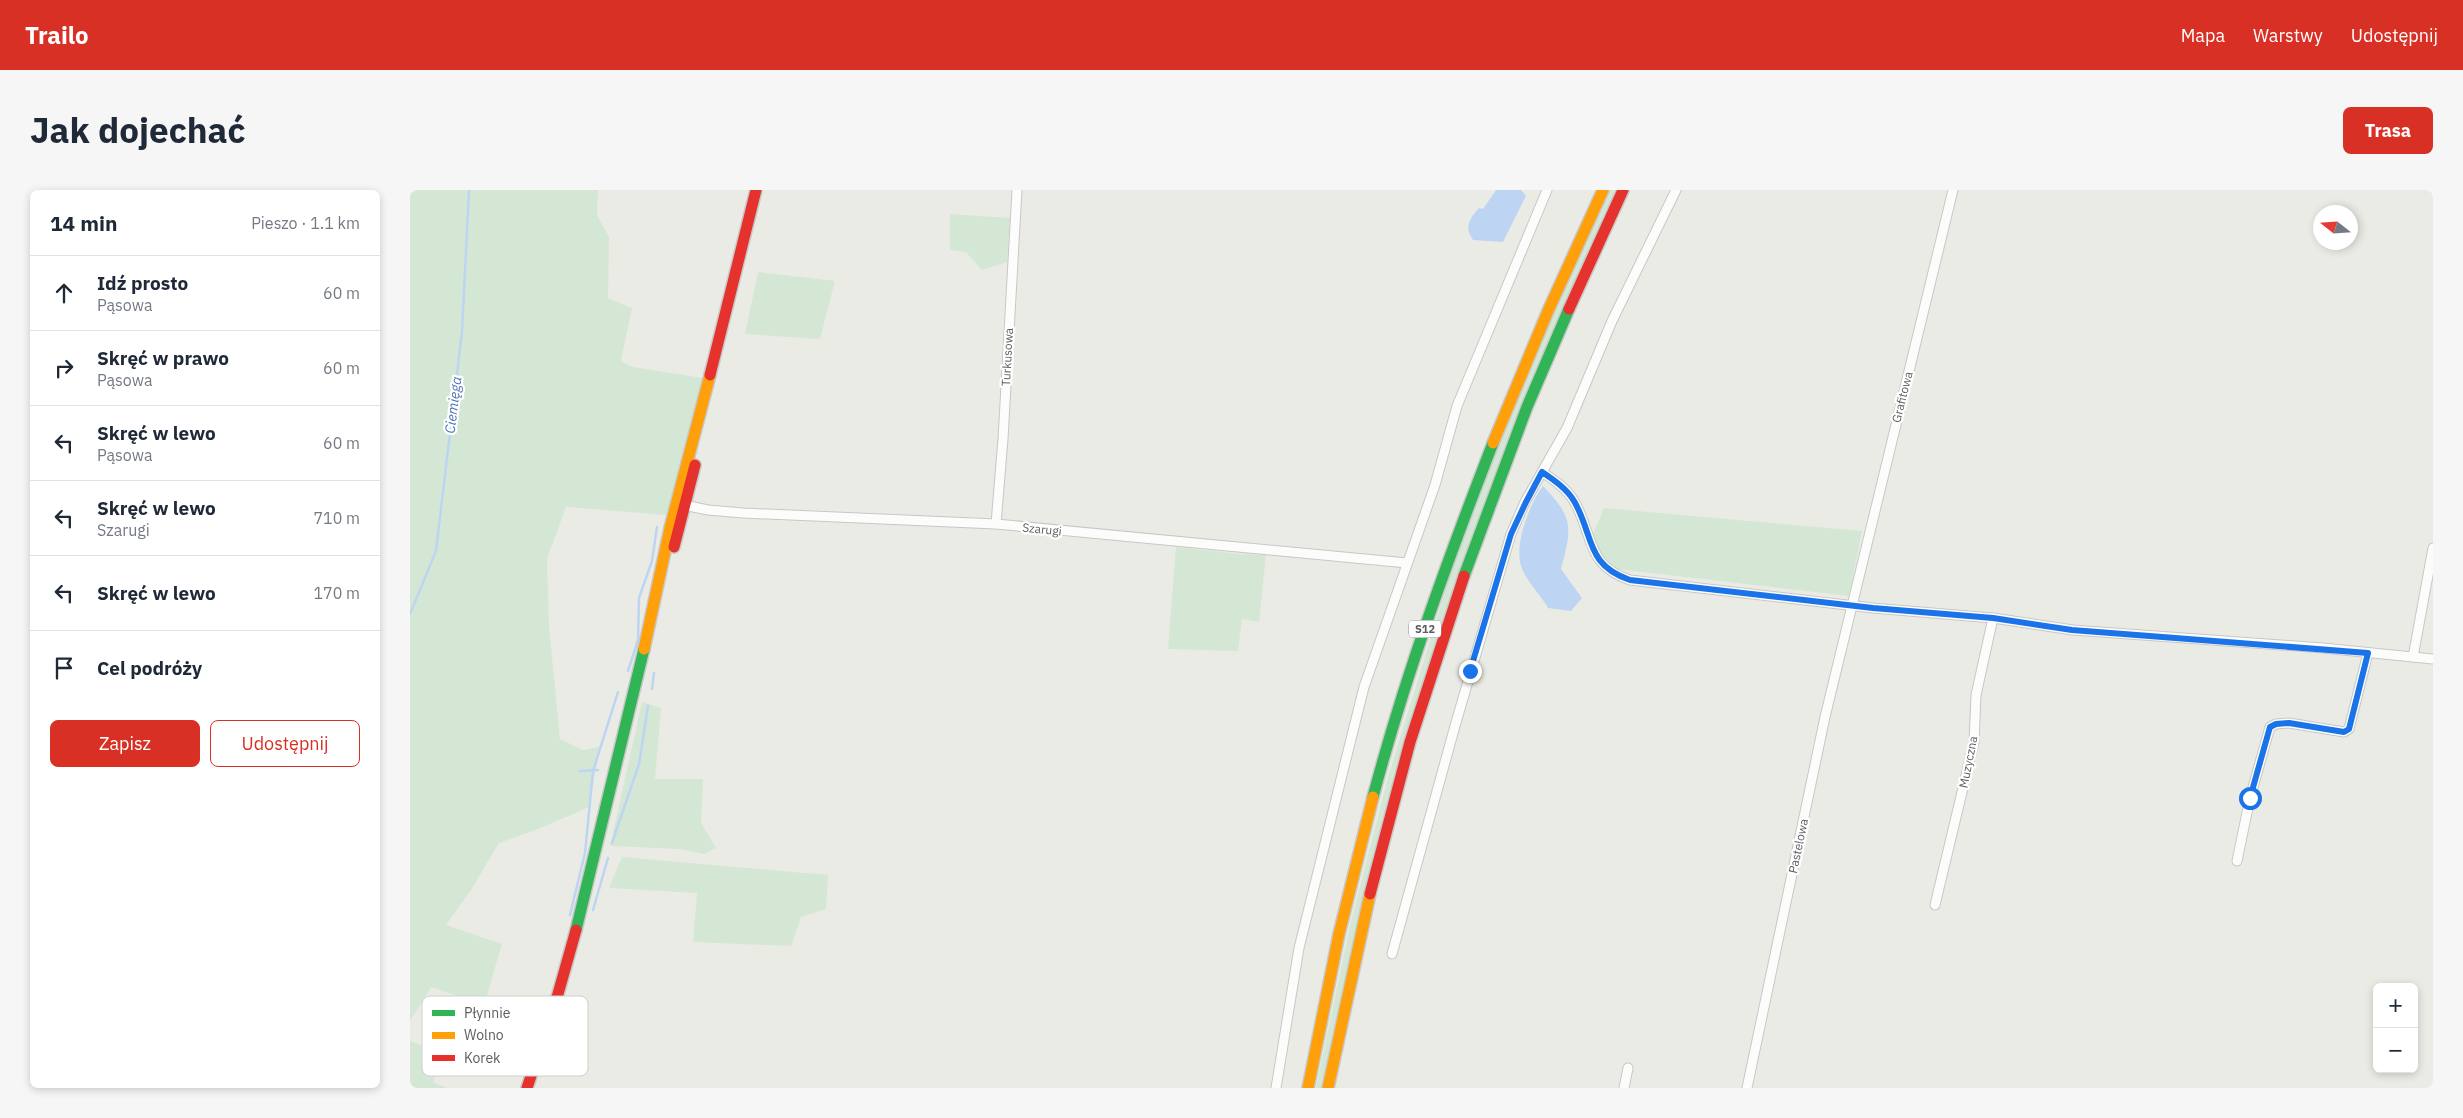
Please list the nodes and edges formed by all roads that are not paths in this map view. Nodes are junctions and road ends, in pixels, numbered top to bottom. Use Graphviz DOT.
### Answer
graph roads {
  1 [pos="756,190"];
  2 [pos="1016,190"];
  3 [pos="1547,190"];
  4 [pos="1604,190"];
  5 [pos="1622,190"];
  6 [pos="1676,190"];
  7 [pos="1953,190"];
  8 [pos="1542,472"];
  9 [pos="681,505"];
  10 [pos="996,524"];
  11 [pos="2433,548"];
  12 [pos="1407,563"];
  13 [pos="1853,605"];
  14 [pos="1993,618"];
  15 [pos="2368,653"];
  16 [pos="2413,657"];
  17 [pos="2433,659"];
  18 [pos="2237,860"];
  19 [pos="1936,905"];
  20 [pos="1392,954"];
  21 [pos="557,996"];
  22 [pos="1628,1068"];
  23 [pos="531,1076"];
  24 [pos="527,1088"];
  25 [pos="1276,1088"];
  26 [pos="1308,1088"];
  27 [pos="1328,1088"];
  28 [pos="1624,1088"];
  29 [pos="1747,1088"];
  1 -- 9 [label="main road"];
  2 -- 10 [label="street, Turkusowa"];
  3 -- 12 [label="street"];
  4 -- 26 [label="main road, S12"];
  5 -- 27 [label="main road, S12"];
  6 -- 8 [label="street"];
  7 -- 13 [label="street, Grafitowa"];
  8 -- 13 [label="street"];
  8 -- 20 [label="street"];
  9 -- 10 [label="street, Szarugi"];
  9 -- 21 [label="main road"];
  10 -- 12 [label="street, Szarugi"];
  11 -- 16 [label="street"];
  12 -- 25 [label="street"];
  13 -- 14 [label="street"];
  13 -- 29 [label="street, Pastelowa"];
  14 -- 15 [label="street"];
  14 -- 19 [label="street, Muzyczna"];
  15 -- 16 [label="street"];
  15 -- 18 [label="street"];
  16 -- 17 [label="street"];
  22 -- 28 [label="street"];
  23 -- 24 [label="main road"];
}
